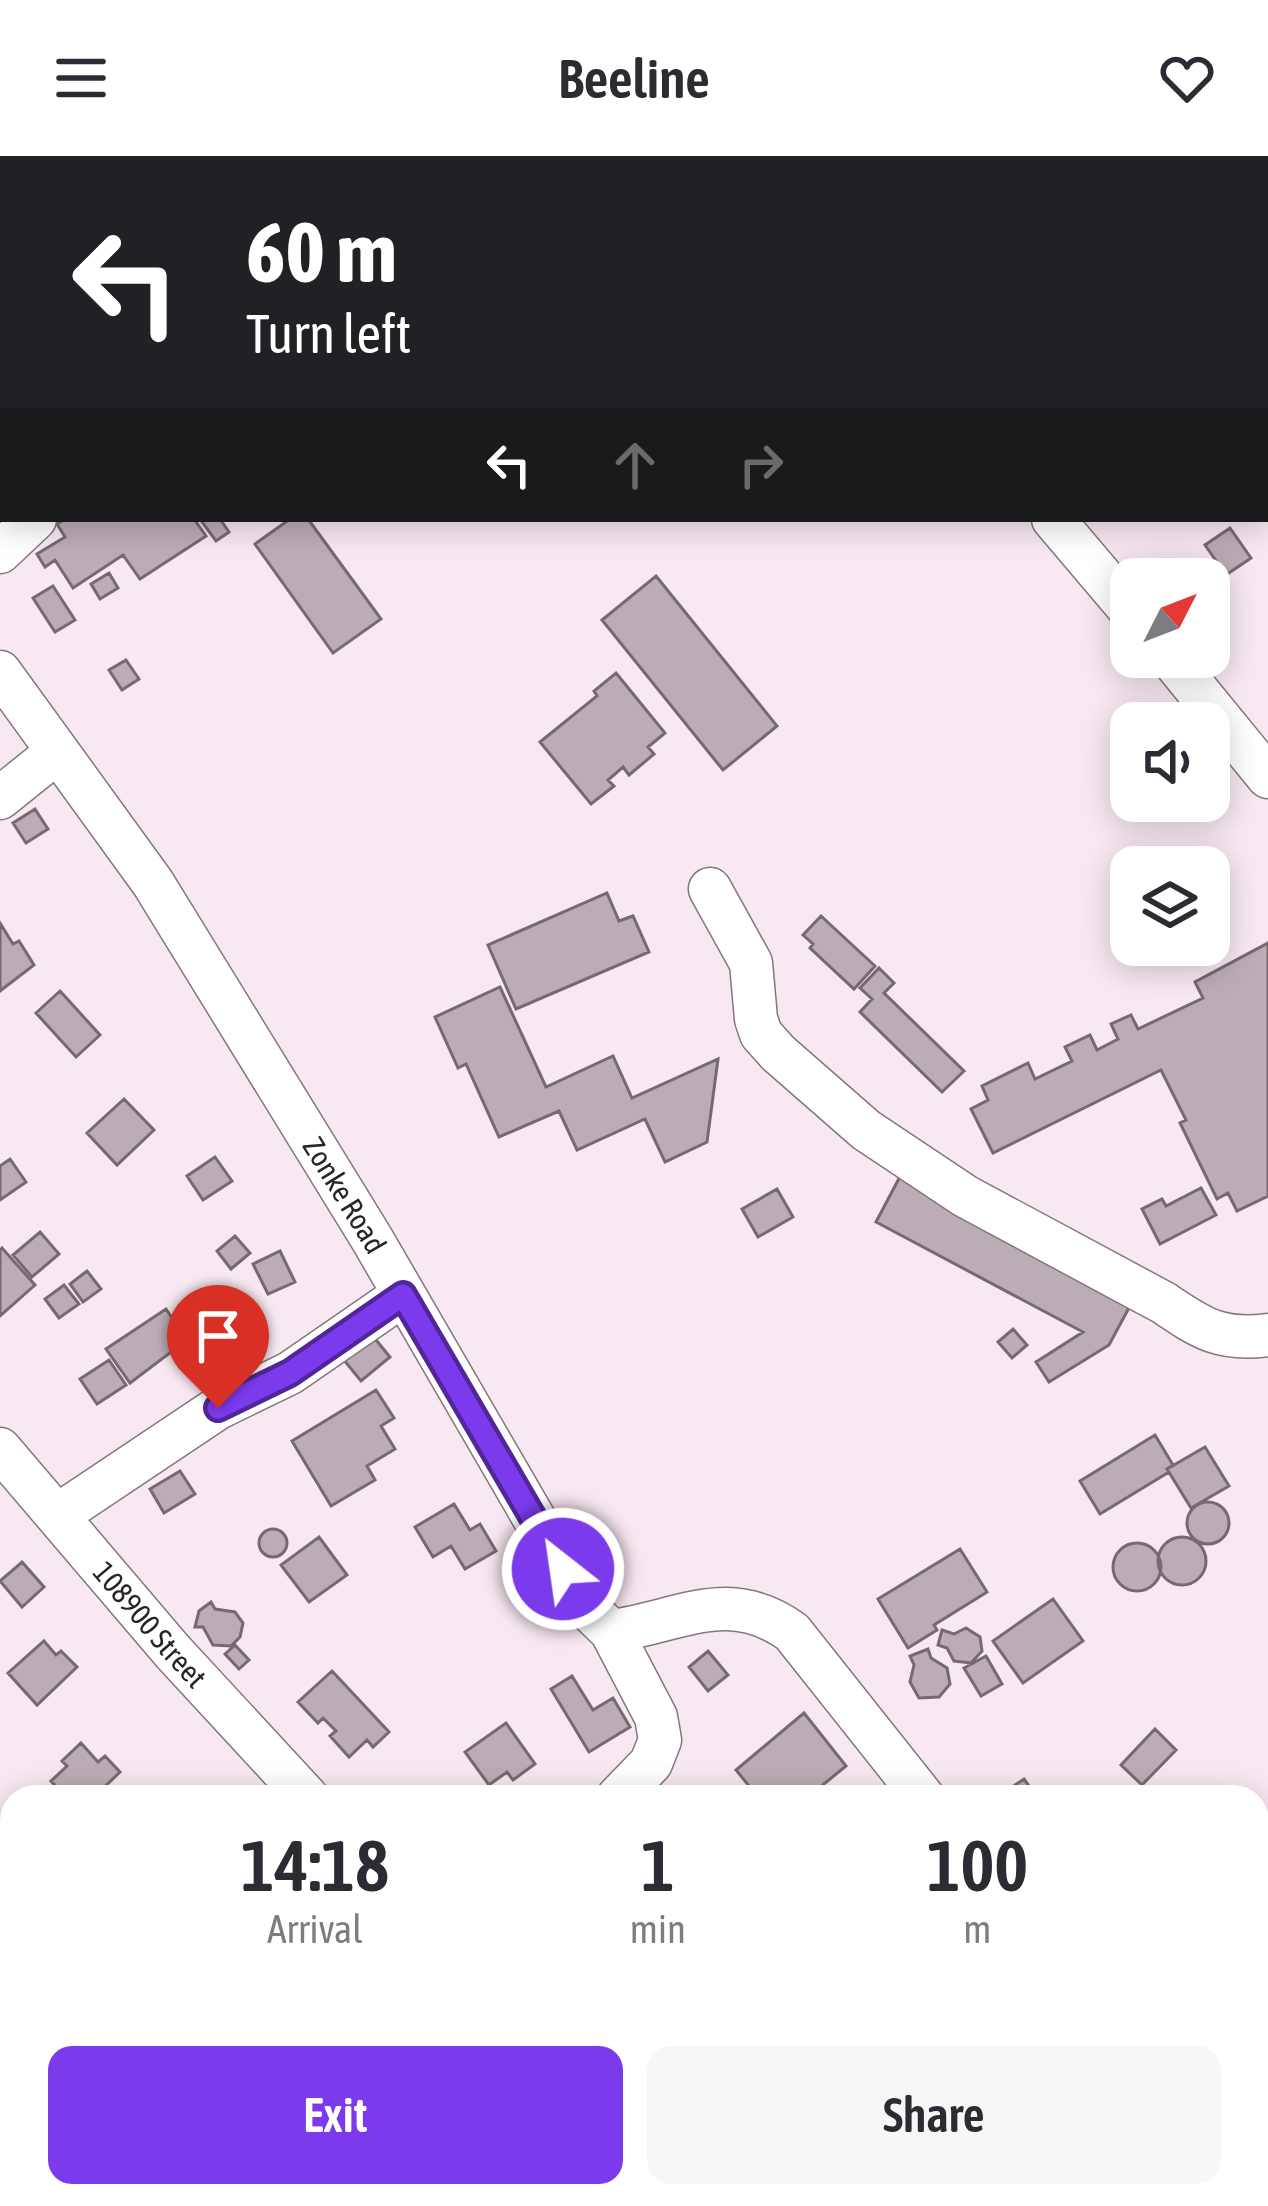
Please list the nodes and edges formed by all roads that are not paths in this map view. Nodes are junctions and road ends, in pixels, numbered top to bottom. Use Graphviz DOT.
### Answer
graph roads {
  1 [pos="32,522"];
  2 [pos="1056,522"];
  3 [pos="0,552"];
  4 [pos="1110,586"];
  5 [pos="0,671"];
  6 [pos="1187,678"];
  7 [pos="56,753"];
  8 [pos="1268,777"];
  9 [pos="0,798"];
  10 [pos="710,889"];
  11 [pos="403,1295"];
  12 [pos="1268,1335"];
  13 [pos="0,1449"];
  14 [pos="58,1515"];
  15 [pos="611,1631"];
  16 [pos="296,1785"];
  17 [pos="633,1785"];
  18 [pos="913,1785"];
  1 -- 3 [label="street"];
  2 -- 4 [label="street"];
  5 -- 7 [label="street, Zonke Road"];
  6 -- 8 [label="street"];
  7 -- 9 [label="street"];
  7 -- 11 [label="street, Zonke Road"];
  10 -- 12 [label="street"];
  11 -- 14 [label="street"];
  11 -- 15 [label="street, Zonke Road"];
  13 -- 14 [label="street, 108900 Street"];
  14 -- 16 [label="street, 108900 Street"];
  15 -- 17 [label="street"];
  15 -- 18 [label="street"];
}
